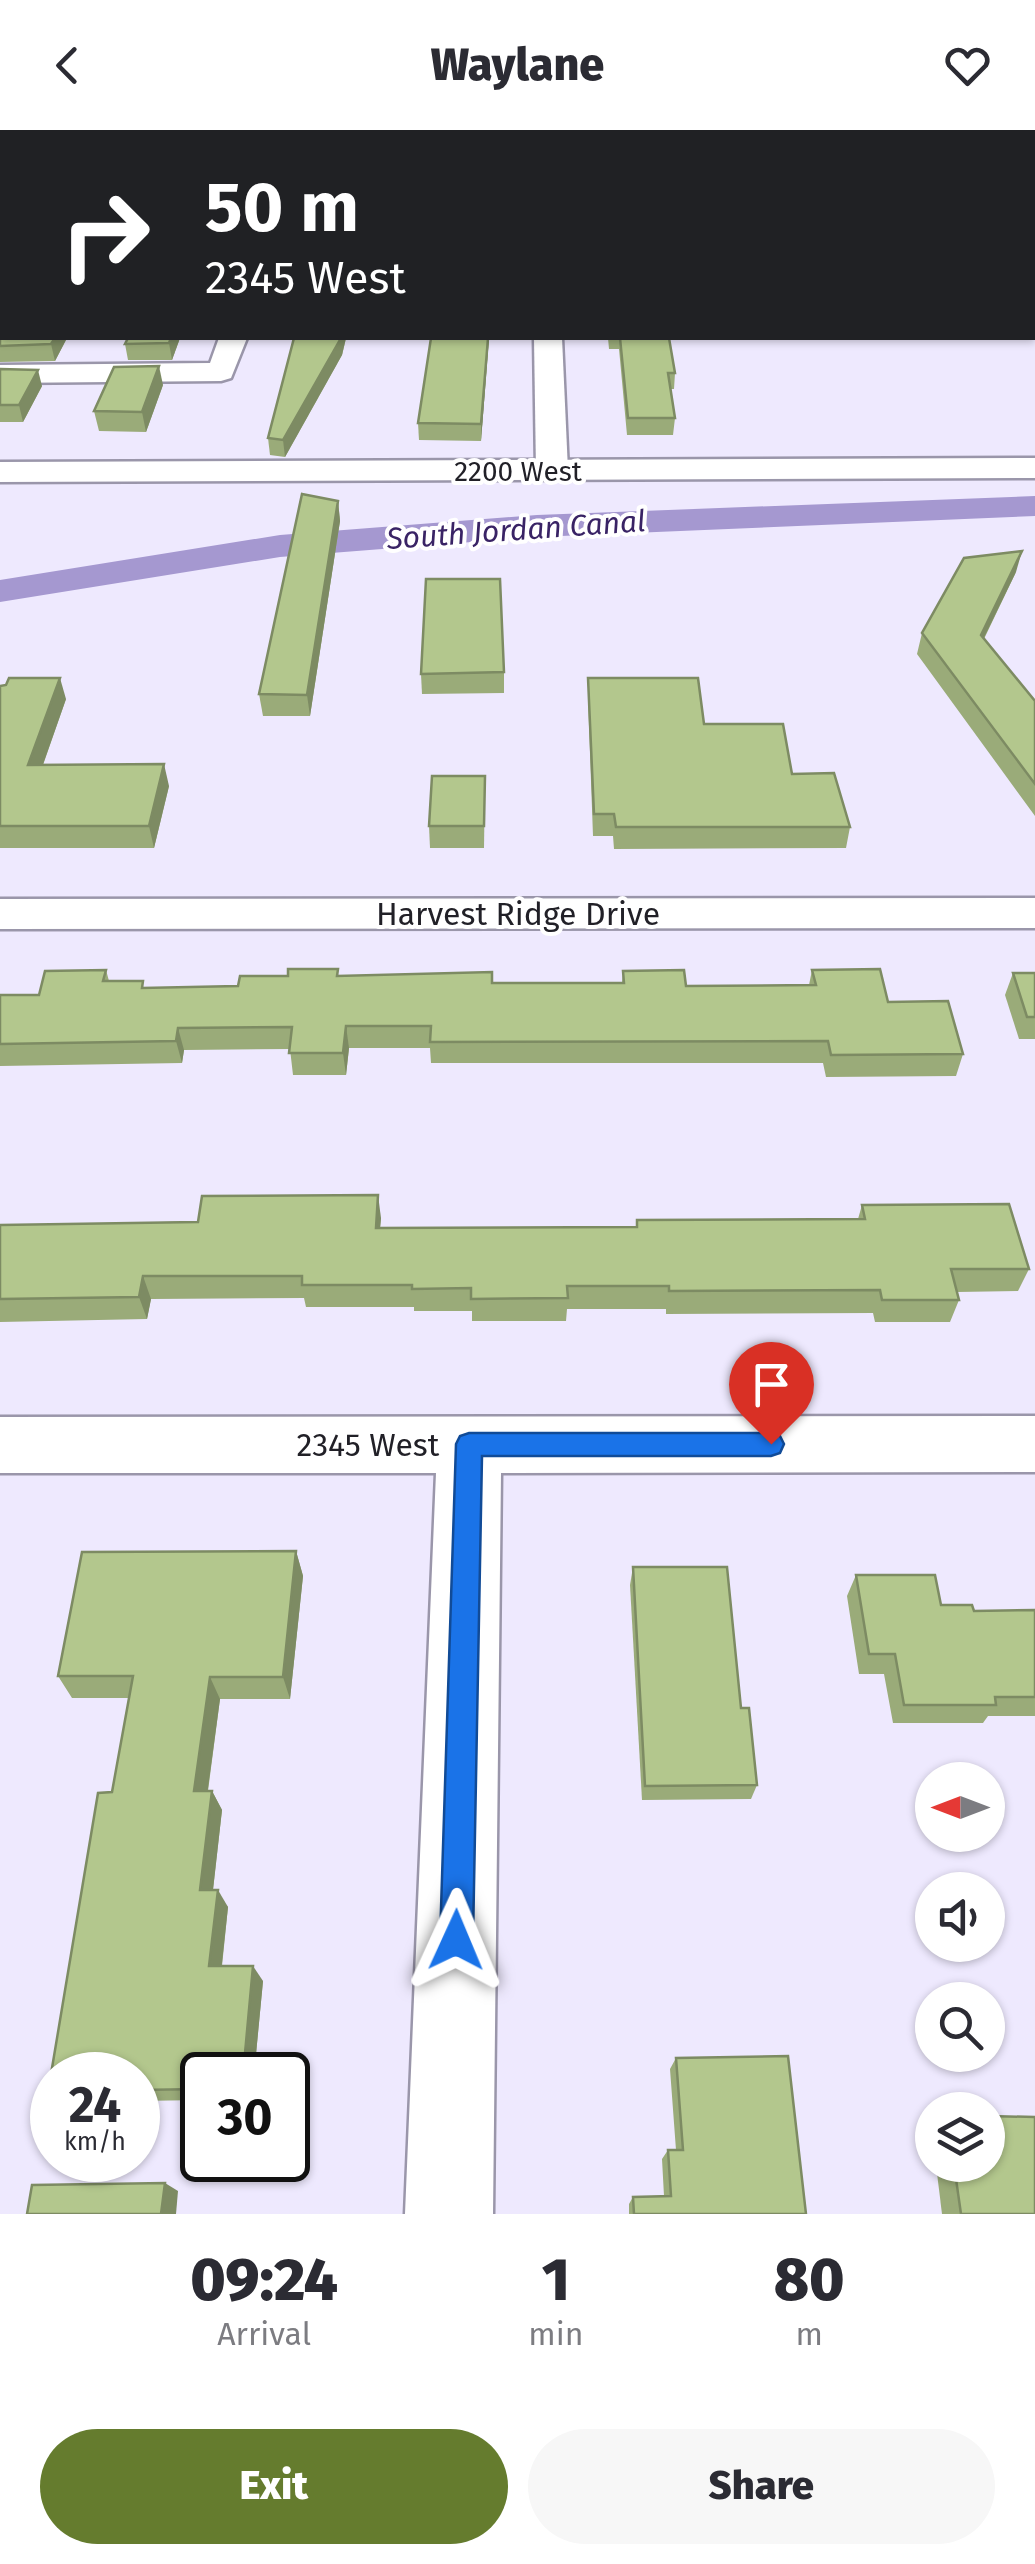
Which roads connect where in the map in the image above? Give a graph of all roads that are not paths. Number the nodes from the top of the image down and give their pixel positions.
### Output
1 (231, 340) edge
2 (548, 340) edge
3 (0, 374) edge
4 (1035, 468) edge
5 (552, 471) junction
6 (0, 472) edge
7 (1035, 913) edge
8 (0, 914) edge
9 (469, 1444) junction
10 (1035, 1444) edge
11 (0, 1445) edge
12 (449, 2214) edge

1 - 3 street
2 - 5 street
4 - 5 street, 2200 West
5 - 6 street, 2200 West
7 - 8 street, Harvest Ridge Drive
9 - 10 street, 2345 West
9 - 11 street, 2345 West
9 - 12 street

